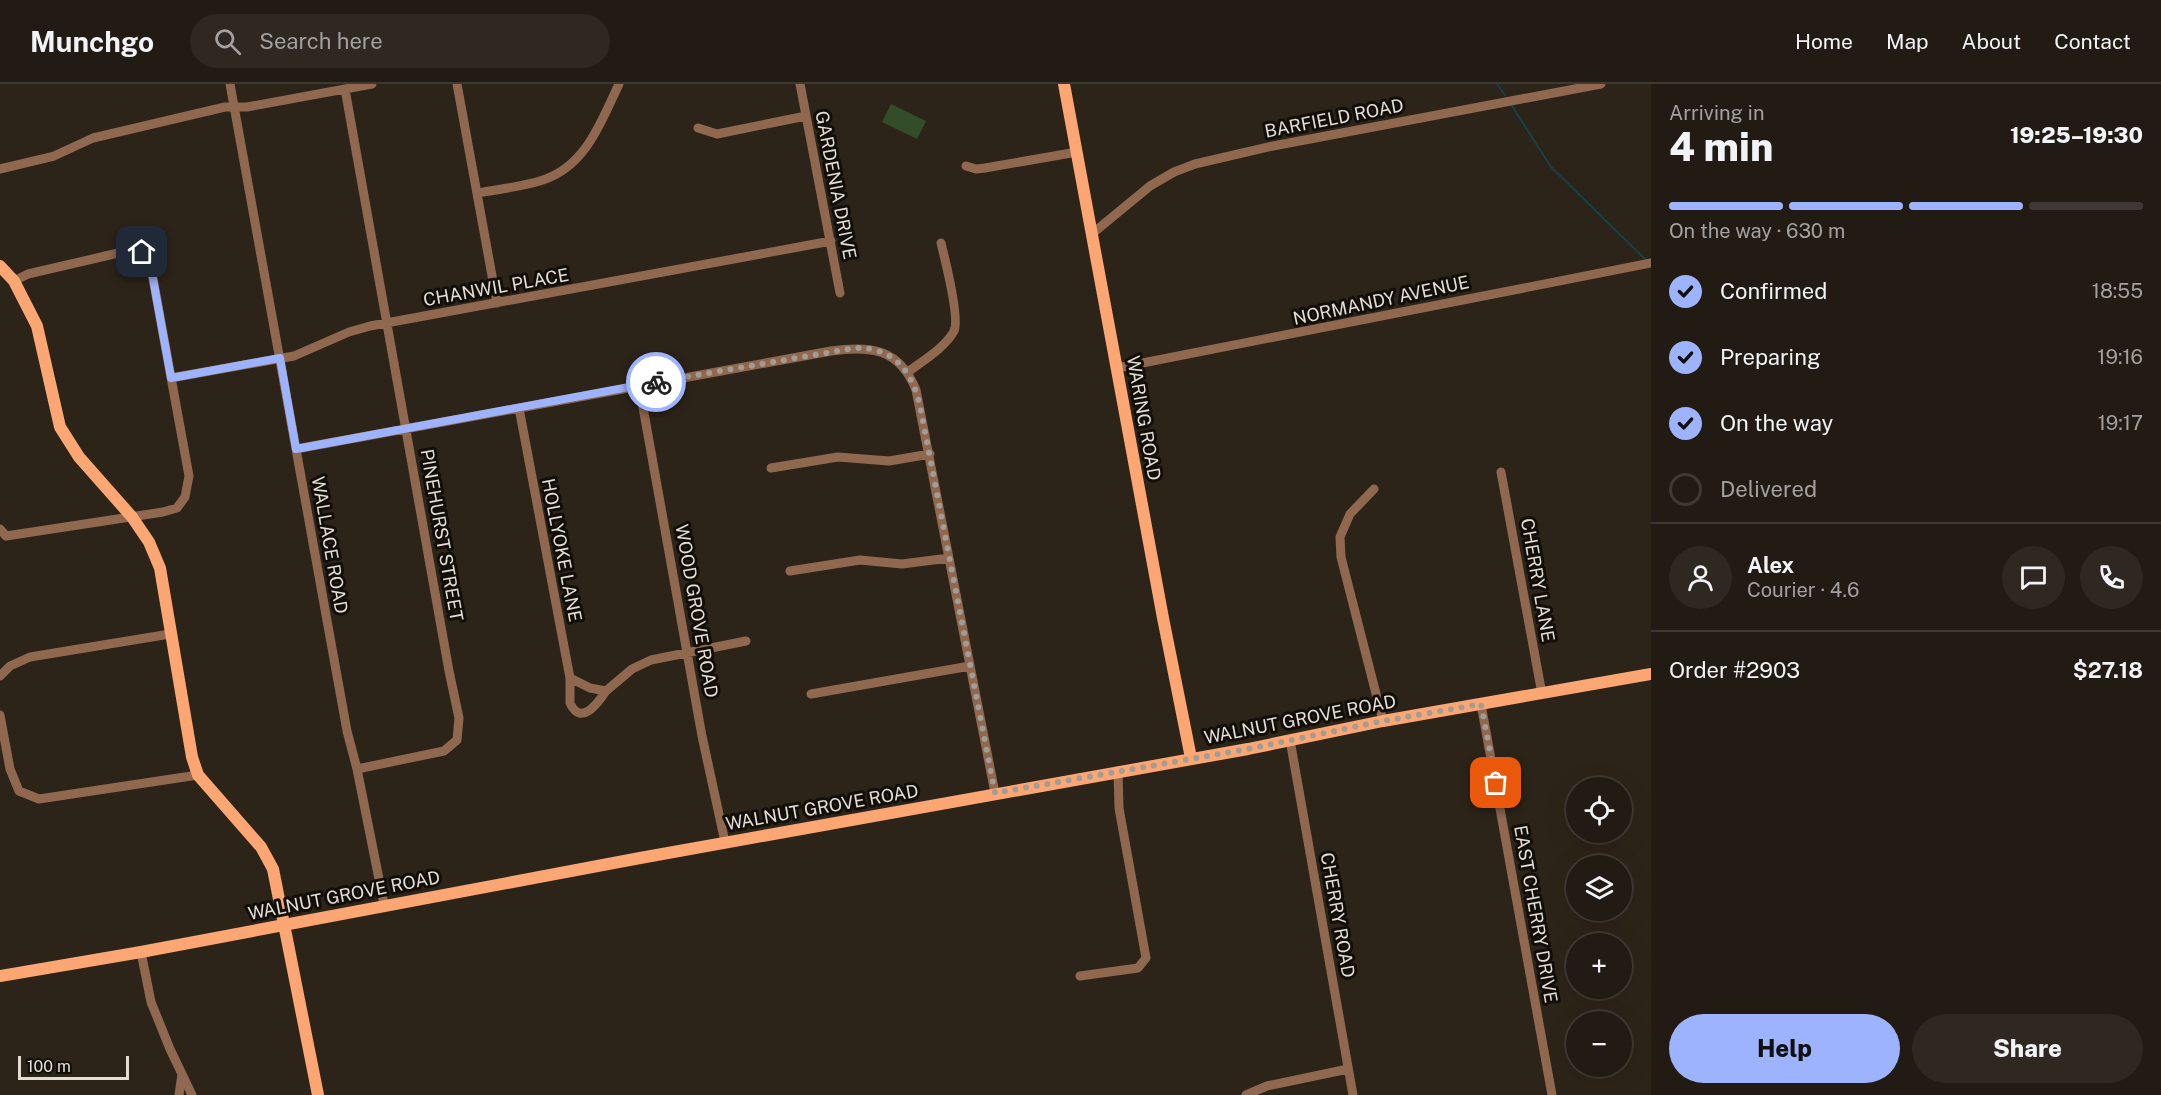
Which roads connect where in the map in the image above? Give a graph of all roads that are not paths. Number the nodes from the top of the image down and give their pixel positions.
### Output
1 (231, 84) edge
2 (372, 84) edge
3 (458, 84) edge
4 (619, 84) edge
5 (800, 84) edge
6 (1064, 84) edge
7 (1601, 84) edge
8 (345, 89) junction
9 (235, 107) junction
10 (806, 116) junction
11 (698, 128) dead end
12 (1077, 152) junction
13 (966, 166) dead end
14 (0, 170) edge
15 (478, 193) junction
16 (1093, 233) junction
17 (831, 241) junction
18 (941, 243) dead end
19 (1651, 263) edge
20 (0, 266) edge
21 (14, 281) junction
22 (840, 293) dead end
23 (497, 303) junction
24 (387, 323) junction
25 (280, 358) junction
26 (1117, 368) junction
27 (908, 372) junction
28 (171, 378) junction
29 (639, 385) junction
30 (519, 408) junction
31 (406, 429) junction
32 (296, 449) junction
33 (930, 454) junction
34 (771, 468) dead end
35 (1501, 472) dead end
36 (1374, 489) dead end
37 (132, 517) junction
38 (0, 529) edge
39 (949, 558) junction
40 (790, 572) dead end
41 (170, 634) junction
42 (746, 641) dead end
43 (687, 652) junction
44 (970, 666) junction
45 (1651, 674) edge
46 (0, 676) edge
47 (570, 678) junction
48 (606, 691) junction
49 (811, 694) dead end
50 (1542, 694) junction
51 (1481, 704) junction
52 (0, 715) edge
53 (1383, 721) junction
54 (1290, 740) junction
55 (1191, 758) junction
56 (357, 769) junction
57 (1118, 771) junction
58 (198, 775) junction
59 (995, 793) junction
60 (725, 843) junction
61 (384, 904) junction
62 (284, 924) junction
63 (141, 952) junction
64 (0, 976) edge
65 (1080, 976) dead end
66 (1348, 1069) junction
67 (182, 1074) junction
68 (179, 1095) edge
69 (192, 1095) edge
70 (318, 1095) edge
71 (1246, 1095) edge
72 (1353, 1095) edge
73 (1552, 1095) edge

1 - 9 street, WALLACE ROAD
2 - 8 street
3 - 15 street
4 - 15 street
5 - 10 street, GARDENIA DRIVE
6 - 12 main road, WARING ROAD
7 - 16 street, BARFIELD ROAD
8 - 9 street
8 - 24 street, PINEHURST STREET
9 - 14 street
9 - 25 street, WALLACE ROAD
10 - 11 street
10 - 17 street, GARDENIA DRIVE
12 - 13 street
12 - 16 main road, WARING ROAD
15 - 23 street
16 - 26 main road, WARING ROAD
17 - 22 street, GARDENIA DRIVE
17 - 23 street, CHANWIL PLACE
18 - 27 street
19 - 26 street, NORMANDY AVENUE
20 - 21 main road
21 - 28 street
21 - 37 main road
23 - 24 street, CHANWIL PLACE
24 - 25 street, CHANWIL PLACE
24 - 31 street, PINEHURST STREET
25 - 28 street, CHANWIL PLACE
25 - 32 street, WALLACE ROAD
26 - 55 main road, WARING ROAD
27 - 29 street
27 - 33 street
28 - 37 street
29 - 30 street
29 - 43 street, WOOD GROVE ROAD
30 - 31 street
30 - 47 street, HOLLYOKE LANE
31 - 32 street
31 - 56 street, PINEHURST STREET
32 - 56 street, WALLACE ROAD
33 - 34 street
33 - 39 street
35 - 50 street, CHERRY LANE
36 - 53 street
37 - 38 street
37 - 41 main road
39 - 40 street
39 - 44 street
41 - 46 street
41 - 58 main road
42 - 43 street
43 - 48 street
43 - 60 street, WOOD GROVE ROAD
44 - 49 street
44 - 59 street
45 - 50 main road, WALNUT GROVE ROAD
47 - 48 street
47 - 48 street, HOLLYOKE LANE
50 - 51 main road, WALNUT GROVE ROAD
51 - 53 main road, WALNUT GROVE ROAD
51 - 73 street, EAST CHERRY DRIVE
52 - 58 street
53 - 54 main road, WALNUT GROVE ROAD
54 - 55 main road, WALNUT GROVE ROAD
54 - 66 street, CHERRY ROAD
55 - 57 main road, WALNUT GROVE ROAD
56 - 61 street, WALLACE ROAD
57 - 59 main road, WALNUT GROVE ROAD
57 - 65 street
58 - 62 main road
59 - 60 main road, WALNUT GROVE ROAD
60 - 61 main road, WALNUT GROVE ROAD
61 - 62 main road, WALNUT GROVE ROAD
62 - 63 main road, WALNUT GROVE ROAD
62 - 70 main road
63 - 64 main road, WALNUT GROVE ROAD
63 - 67 street
66 - 71 street
66 - 72 street, CHERRY ROAD
67 - 68 street
67 - 69 street

